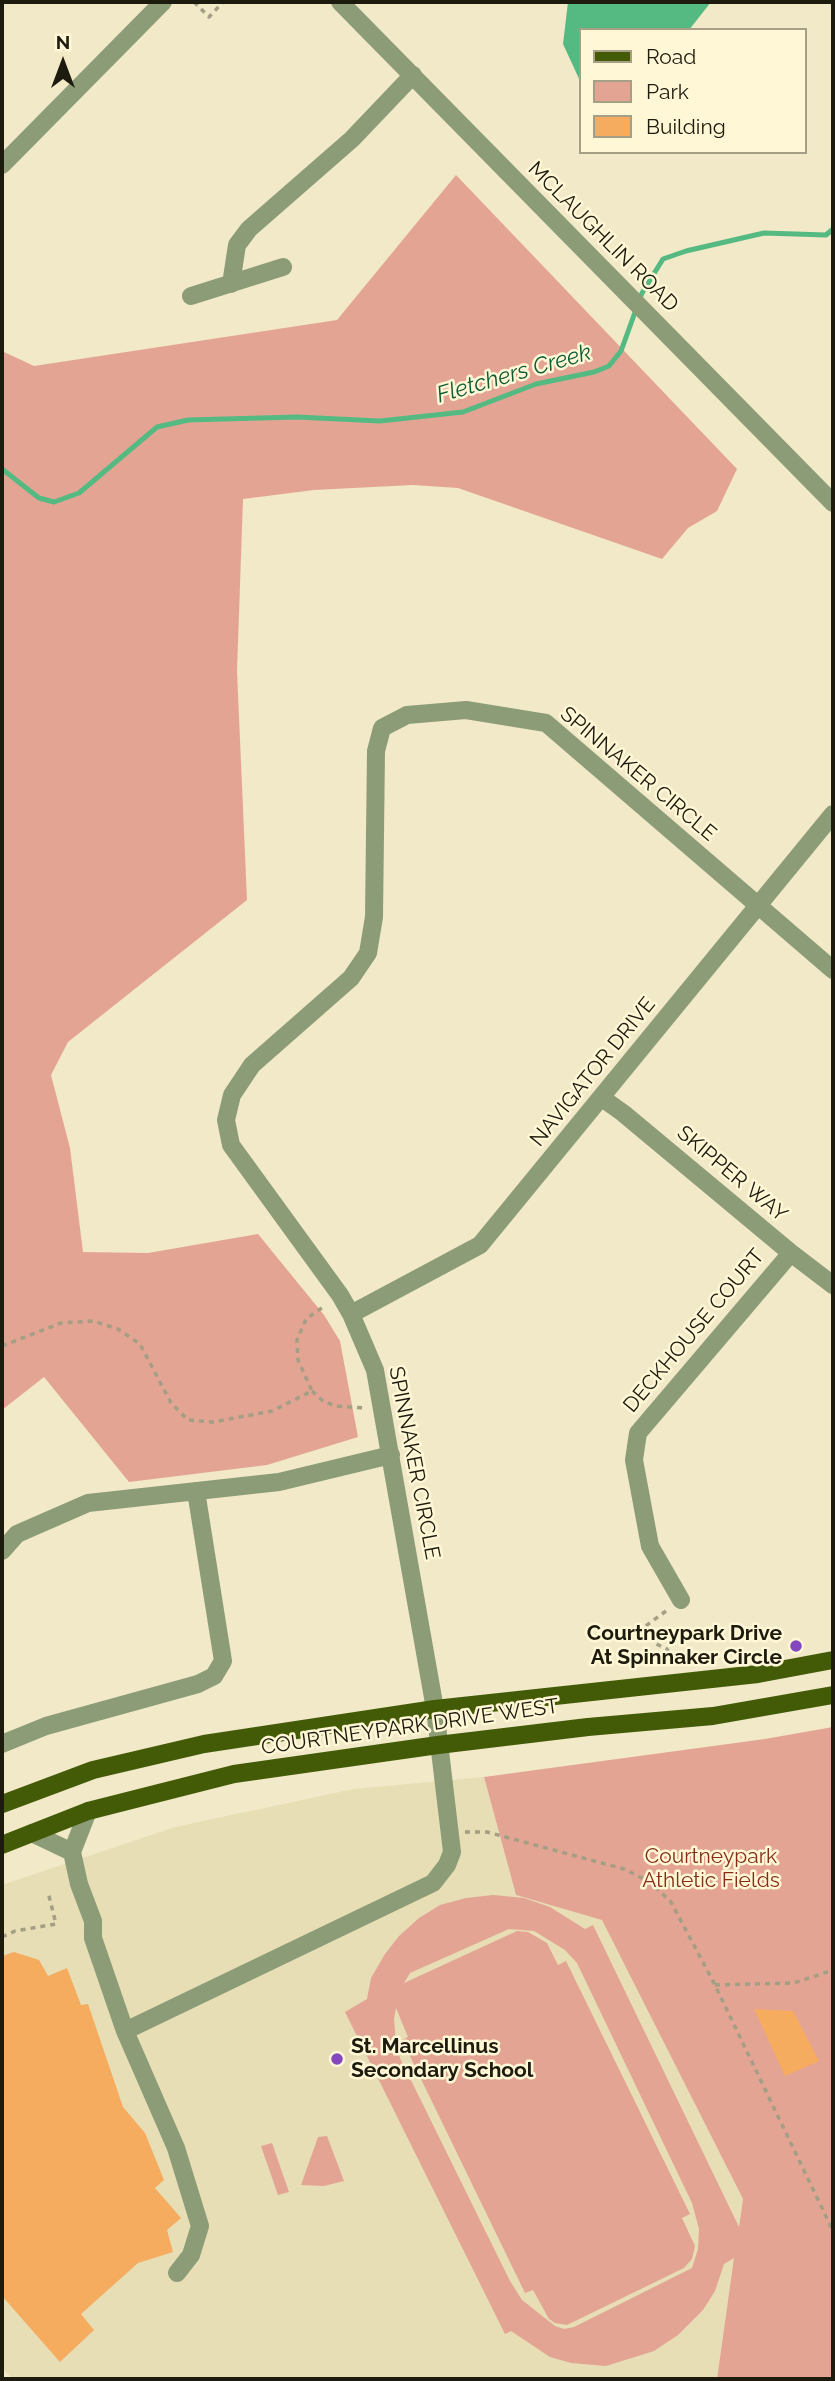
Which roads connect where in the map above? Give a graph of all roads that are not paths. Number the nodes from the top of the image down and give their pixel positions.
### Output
1 (163, 2) edge
2 (340, 2) edge
3 (412, 75) junction
4 (2, 165) edge
5 (283, 267) dead end
6 (231, 284) junction
7 (191, 296) dead end
8 (833, 503) edge
9 (833, 814) edge
10 (757, 906) junction
11 (833, 970) edge
12 (602, 1098) junction
13 (791, 1252) junction
14 (833, 1285) edge
15 (351, 1314) junction
16 (391, 1455) junction
17 (196, 1491) junction
18 (2, 1551) edge
19 (681, 1600) road end
20 (833, 1660) edge
21 (833, 1695) edge
22 (435, 1709) junction
23 (2, 1744) edge
24 (438, 1745) junction
25 (2, 1804) edge
26 (88, 1811) junction
27 (32, 1833) junction
28 (2, 1845) edge
29 (72, 1852) junction
30 (125, 2031) junction
31 (177, 2273) dead end

1 - 4 street
2 - 3 street, MCLAUGHLIN ROAD
3 - 6 street
3 - 8 street, MCLAUGHLIN ROAD
5 - 6 street
6 - 7 street
9 - 10 street, NAVIGATOR DRIVE
10 - 11 street
10 - 12 street, NAVIGATOR DRIVE
10 - 15 street, SPINNAKER CIRCLE
12 - 13 street, SKIPPER WAY
12 - 15 street, NAVIGATOR DRIVE
13 - 14 street, SKIPPER WAY
13 - 19 street, DECKHOUSE COURT
15 - 16 street, SPINNAKER CIRCLE
16 - 17 street
16 - 22 street, SPINNAKER CIRCLE
17 - 18 street
17 - 23 street
20 - 22 main road, COURTNEYPARK DRIVE WEST
21 - 24 main road, COURTNEYPARK DRIVE WEST
22 - 24 street, SPINNAKER CIRCLE
22 - 25 main road, COURTNEYPARK DRIVE WEST
24 - 26 main road, COURTNEYPARK DRIVE WEST
24 - 30 street, SPINNAKER CIRCLE
26 - 27 main road, COURTNEYPARK DRIVE WEST
26 - 29 street
27 - 28 main road, COURTNEYPARK DRIVE WEST
27 - 29 street
29 - 30 street
30 - 31 street

